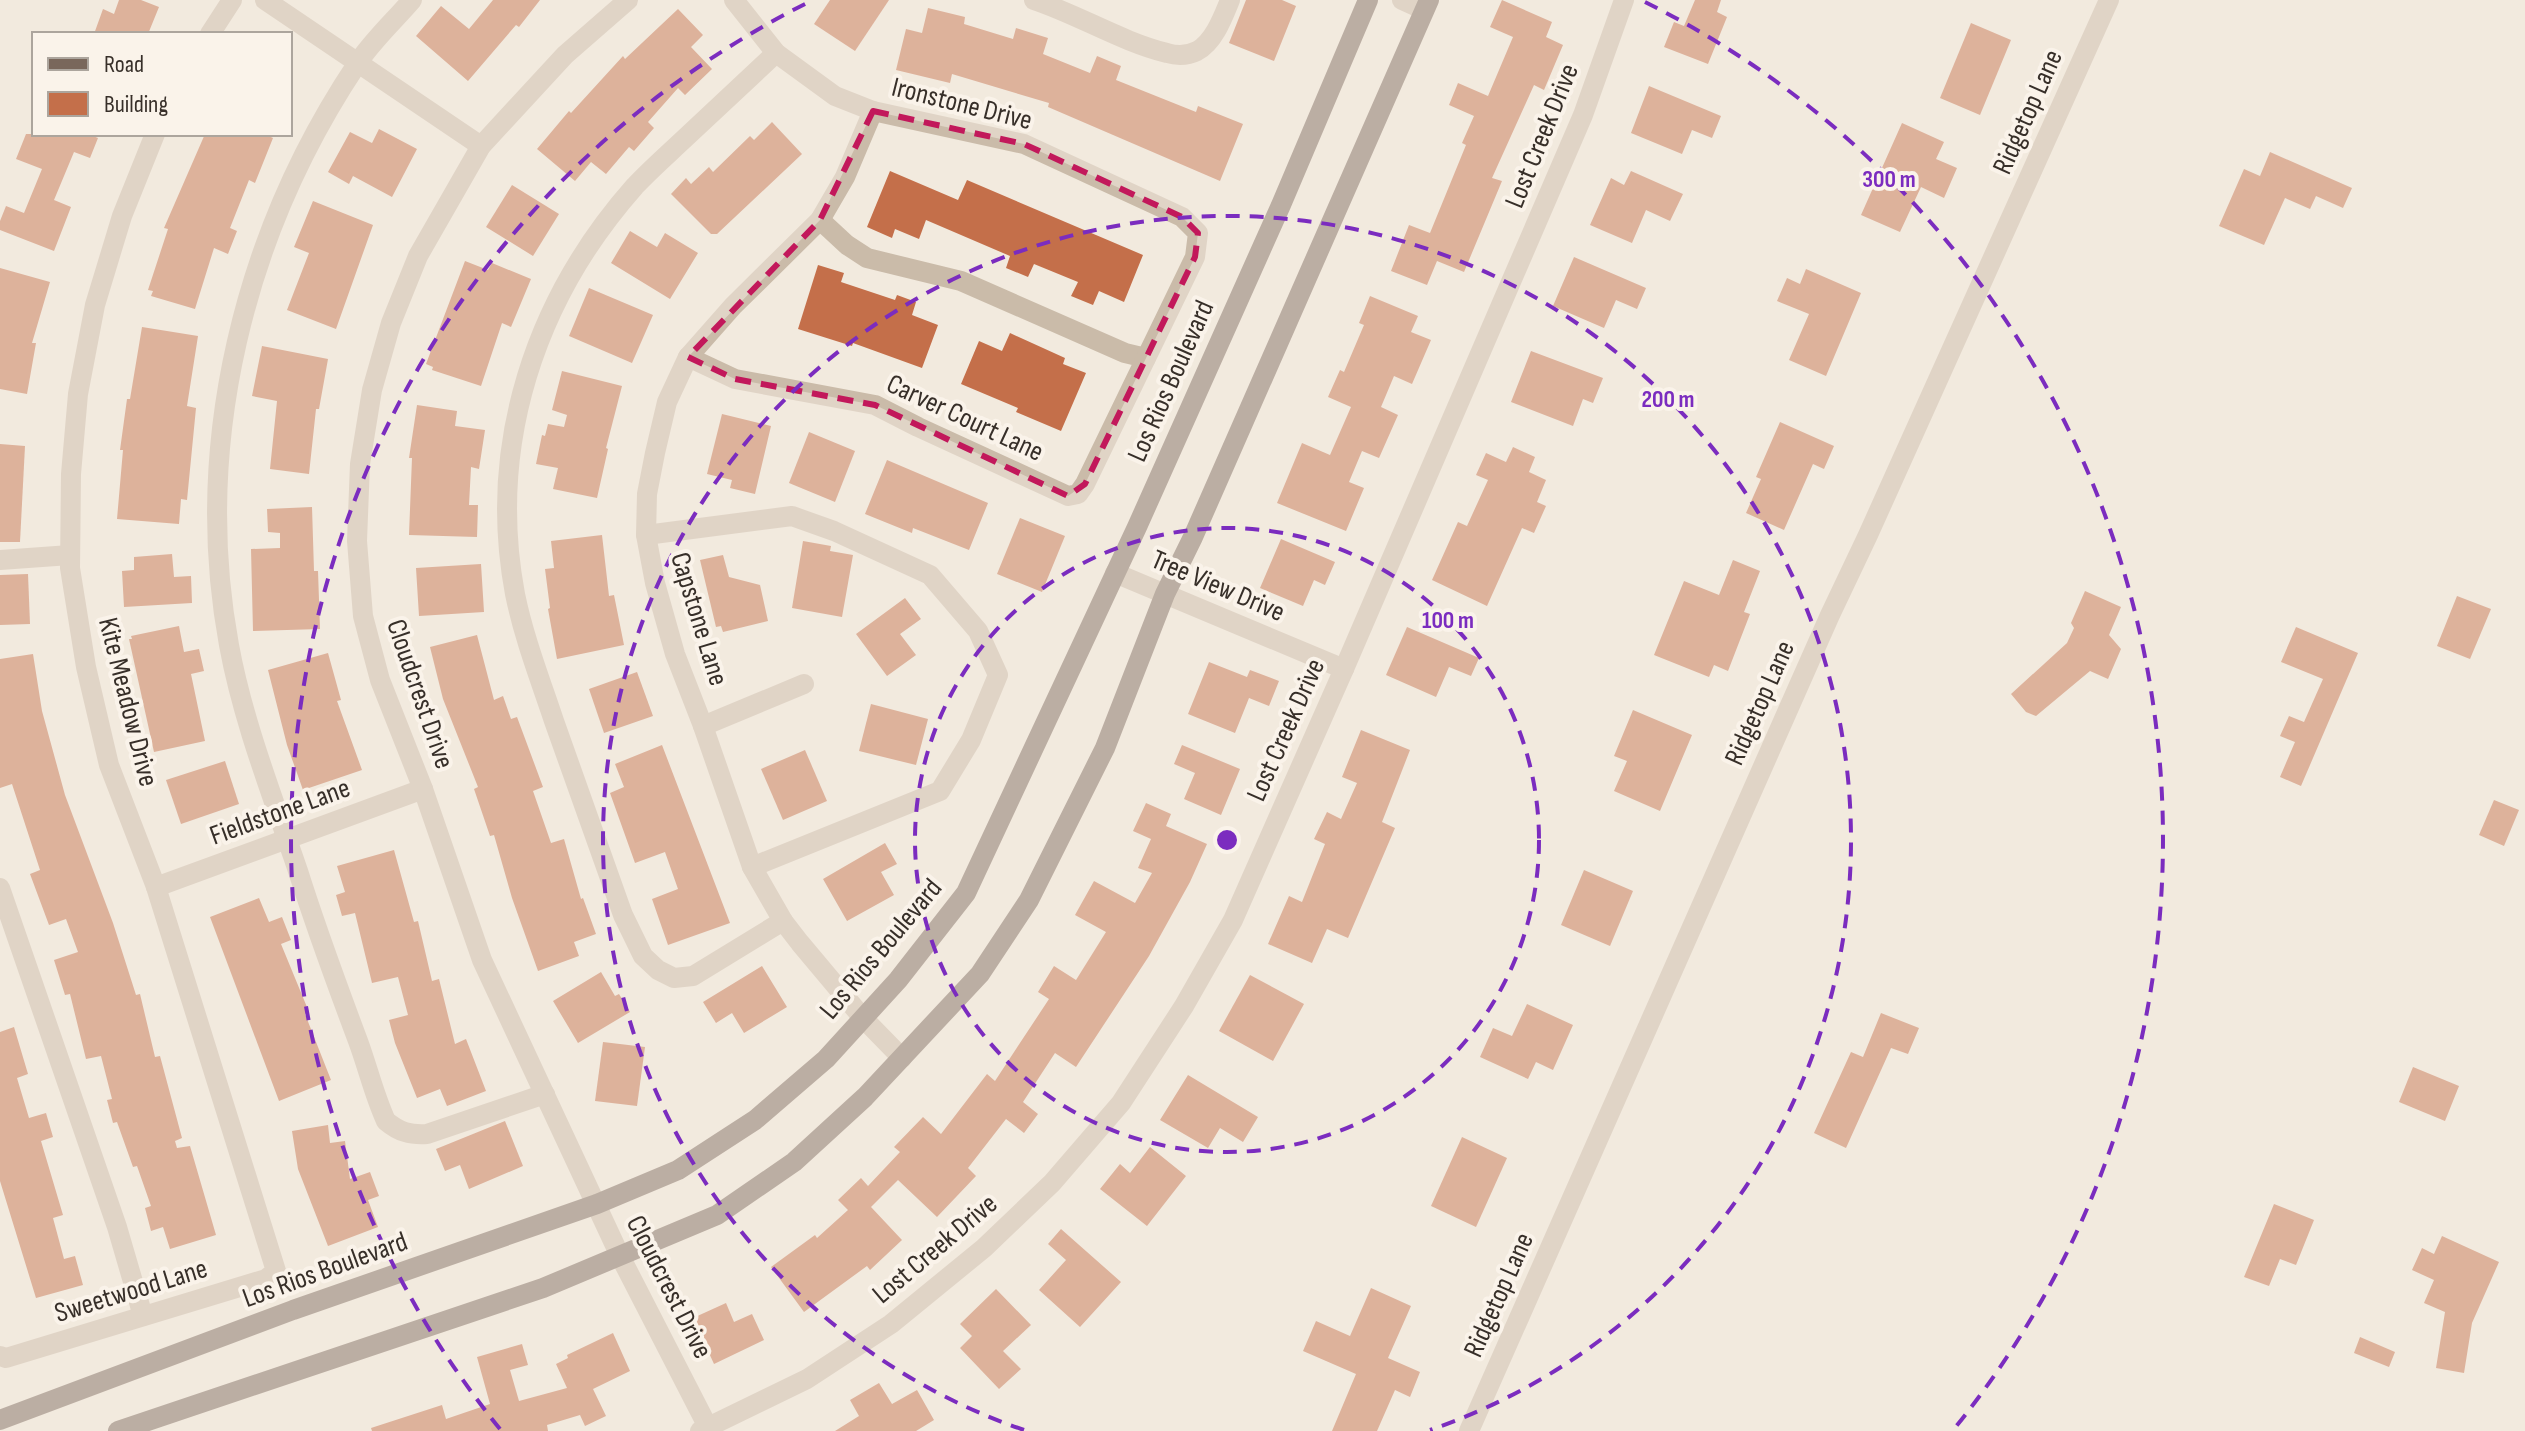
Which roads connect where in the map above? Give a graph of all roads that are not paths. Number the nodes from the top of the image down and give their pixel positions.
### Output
1 (232, 0) edge
2 (265, 0) edge
3 (412, 0) edge
4 (628, 0) edge
5 (734, 0) edge
6 (1034, 0) edge
7 (1230, 0) edge
8 (1368, 0) edge
9 (1402, 0) edge
10 (1624, 0) edge
11 (2105, 1) edge
12 (1426, 5) edge
13 (211, 32) edge
14 (776, 53) junction
15 (358, 62) junction
16 (873, 111) junction
17 (154, 136) edge
18 (481, 146) junction
19 (820, 220) junction
20 (688, 357) junction
21 (1146, 358) junction
22 (646, 535) junction
23 (70, 555) junction
24 (0, 560) edge
25 (1115, 573) junction
26 (1165, 594) junction
27 (1344, 669) junction
28 (804, 684) dead end
29 (703, 726) junction
30 (423, 789) junction
31 (287, 838) junction
32 (752, 867) junction
33 (156, 887) junction
34 (0, 888) edge
35 (783, 921) junction
36 (862, 1017) junction
37 (902, 1058) junction
38 (545, 1094) junction
39 (597, 1204) junction
40 (620, 1256) junction
41 (276, 1271) joint
42 (143, 1316) junction
43 (0, 1356) edge
44 (0, 1420) edge
45 (707, 1430) edge
46 (118, 1431) edge
47 (1469, 1431) edge

1 - 13 street
2 - 15 street
3 - 15 street
4 - 18 street, Cloudcrest Drive
5 - 14 street, Ironstone Drive
6 - 7 street
8 - 25 main road, Los Rios Boulevard
9 - 12 street
10 - 27 street, Lost Creek Drive
11 - 47 street, Ridgetop Lane
12 - 26 main road
14 - 16 street, Ironstone Drive
14 - 35 street
15 - 18 street
15 - 31 street
16 - 19 street, Capstone Lane
16 - 21 street, Ironstone Drive
17 - 23 street, Kite Meadow Drive
18 - 30 street, Cloudcrest Drive
19 - 20 street, Capstone Lane
19 - 21 street
20 - 21 street, Carver Court Lane
20 - 22 street, Capstone Lane
22 - 29 street, Capstone Lane
22 - 32 street
23 - 24 street
23 - 33 street, Kite Meadow Drive
25 - 26 street, Tree View Drive
25 - 36 main road, Los Rios Boulevard
26 - 27 street, Tree View Drive
26 - 37 main road
27 - 45 street, Lost Creek Drive
28 - 29 street
29 - 32 street, Capstone Lane
30 - 31 street, Fieldstone Lane
30 - 38 street, Cloudcrest Drive
31 - 33 street, Fieldstone Lane
31 - 38 street
32 - 35 street, Capstone Lane
33 - 41 street, Kite Meadow Drive
34 - 42 street
35 - 36 street, Capstone Lane
36 - 37 street, Capstone Lane
36 - 39 main road, Los Rios Boulevard
37 - 40 main road
38 - 39 street, Cloudcrest Drive
39 - 40 street, Cloudcrest Drive
39 - 44 main road, Los Rios Boulevard
40 - 45 street, Cloudcrest Drive
40 - 46 main road
41 - 42 street, Sweetwood Lane
42 - 43 street, Sweetwood Lane

